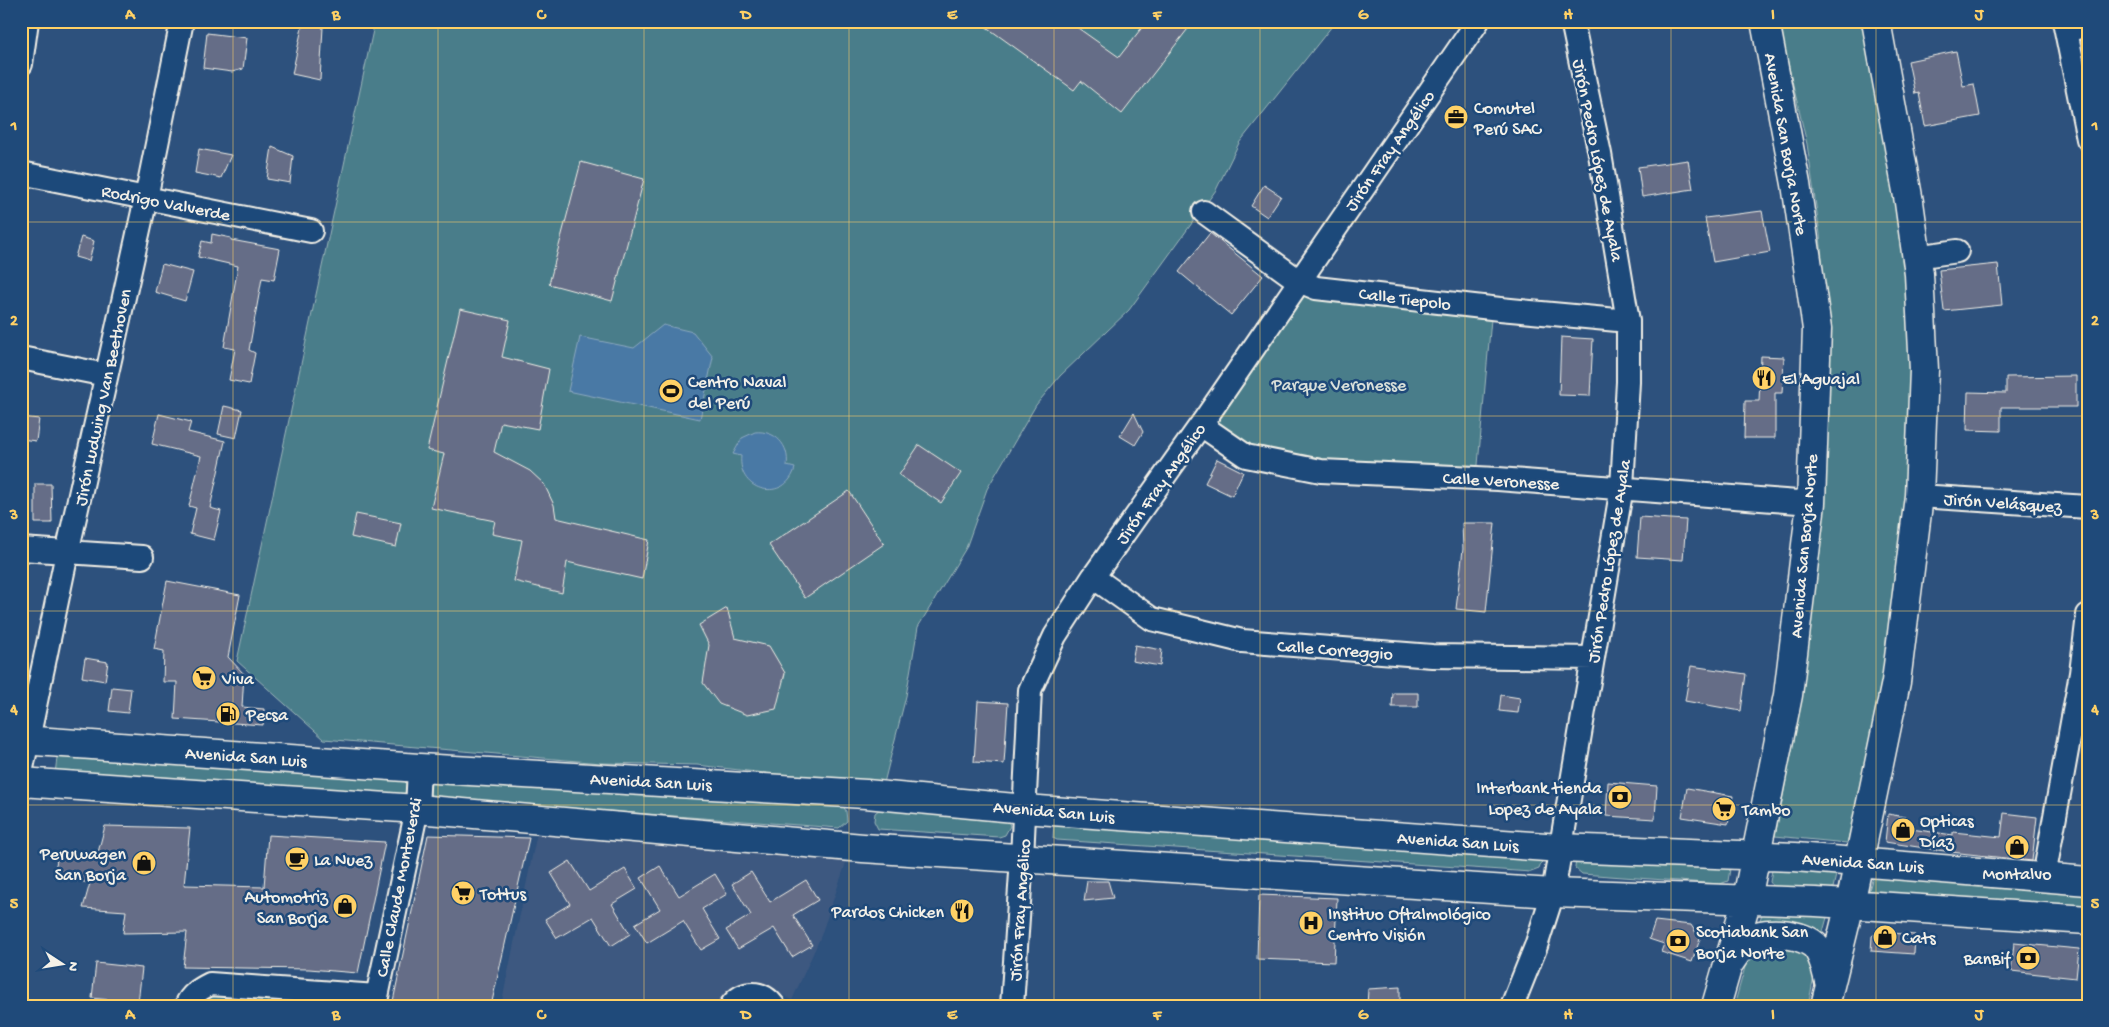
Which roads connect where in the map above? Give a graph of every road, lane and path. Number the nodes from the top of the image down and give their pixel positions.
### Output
1 (27, 21) edge
2 (182, 21) edge
3 (1478, 21) edge
4 (1572, 21) edge
5 (1765, 21) edge
6 (1876, 21) edge
7 (2064, 23) edge
8 (2088, 28) edge
9 (21, 64) edge
10 (2088, 138) edge
11 (21, 173) edge
12 (146, 198) junction
13 (1204, 212) dead end
14 (311, 231) dead end
15 (1957, 251) dead end
16 (1916, 257) junction
17 (1299, 281) junction
18 (1628, 320) junction
19 (21, 358) edge
20 (106, 375) junction
21 (1201, 426) junction
22 (1622, 487) junction
23 (1919, 496) junction
24 (1811, 503) junction
25 (2088, 507) edge
26 (21, 549) edge
27 (67, 553) junction
28 (142, 557) dead end
29 (1093, 578) junction
30 (2088, 615) edge
31 (1594, 658) junction
32 (2084, 673) edge
33 (24, 741) edge
34 (419, 768) junction
35 (21, 773) edge
36 (21, 782) edge
37 (417, 808) junction
38 (1025, 809) junction
39 (1560, 848) junction
40 (1756, 854) junction
41 (1022, 858) junction
42 (1858, 861) junction
43 (2044, 877) junction
44 (2088, 881) edge
45 (1553, 893) junction
46 (1747, 899) junction
47 (1850, 904) junction
48 (2088, 920) edge
49 (1728, 965) junction
50 (1827, 996) edge
51 (192, 998) edge
52 (376, 1001) edge
53 (732, 1006) edge
54 (774, 1006) edge
55 (1012, 1006) edge
56 (1512, 1006) edge
57 (1716, 1006) edge

1 - 9 street
2 - 12 street, Jirón Ludwing Van Beethoven
3 - 17 street, Jirón Fray Angélico
4 - 18 street, Jirón Pedro López de Ayala
5 - 24 main road, Avenida San Borja Norte
6 - 16 main road
7 - 8 street
7 - 10 street
11 - 12 street, Rodrigo Valverde
12 - 14 street, Rodrigo Valverde
12 - 20 street, Jirón Ludwing Van Beethoven
13 - 17 street, Calle Tiepolo
15 - 16 street
16 - 23 main road
17 - 18 street, Calle Tiepolo
17 - 21 street, Jirón Fray Angélico
18 - 22 street, Jirón Pedro López de Ayala
19 - 20 street
20 - 27 street, Jirón Ludwing Van Beethoven
21 - 22 street, Calle Veronesse
21 - 29 street, Jirón Fray Angélico
22 - 24 street, Calle Veronesse
22 - 31 street, Jirón Pedro López de Ayala
23 - 25 street, Jirón Velásquez
23 - 42 main road
24 - 40 main road, Avenida San Borja Norte
26 - 27 street
27 - 28 street
27 - 33 street, Jirón Ludwing Van Beethoven
29 - 31 street, Calle Correggio
29 - 38 street, Jirón Fray Angélico
30 - 32 street
31 - 39 street, Jirón Pedro López de Ayala
32 - 43 street
33 - 34 main road, Avenida San Luis
33 - 35 street, Jirón Ludwing Van Beethoven
34 - 37 street, Calle Claude Monteverdi
34 - 38 main road, Avenida San Luis
36 - 37 main road
37 - 41 main road
37 - 52 street, Calle Claude Monteverdi
38 - 39 main road, Avenida San Luis
38 - 41 street, Jirón Fray Angélico
39 - 40 main road, Avenida San Luis
39 - 45 street, Jirón Pedro López de Ayala
40 - 42 main road, Avenida San Luis
40 - 46 main road, Avenida San Borja Norte
41 - 45 main road
41 - 55 street, Jirón Fray Angélico
42 - 43 main road, Avenida San Luis
42 - 47 main road
43 - 44 main road, Avenida San Luis
45 - 46 main road
45 - 56 street, Jirón Pedro López de Ayala
46 - 47 main road
46 - 49 main road, Avenida San Borja Norte
47 - 48 main road
47 - 50 main road
49 - 50 main road
49 - 57 main road, Avenida San Borja Norte
51 - 52 street
53 - 54 street

